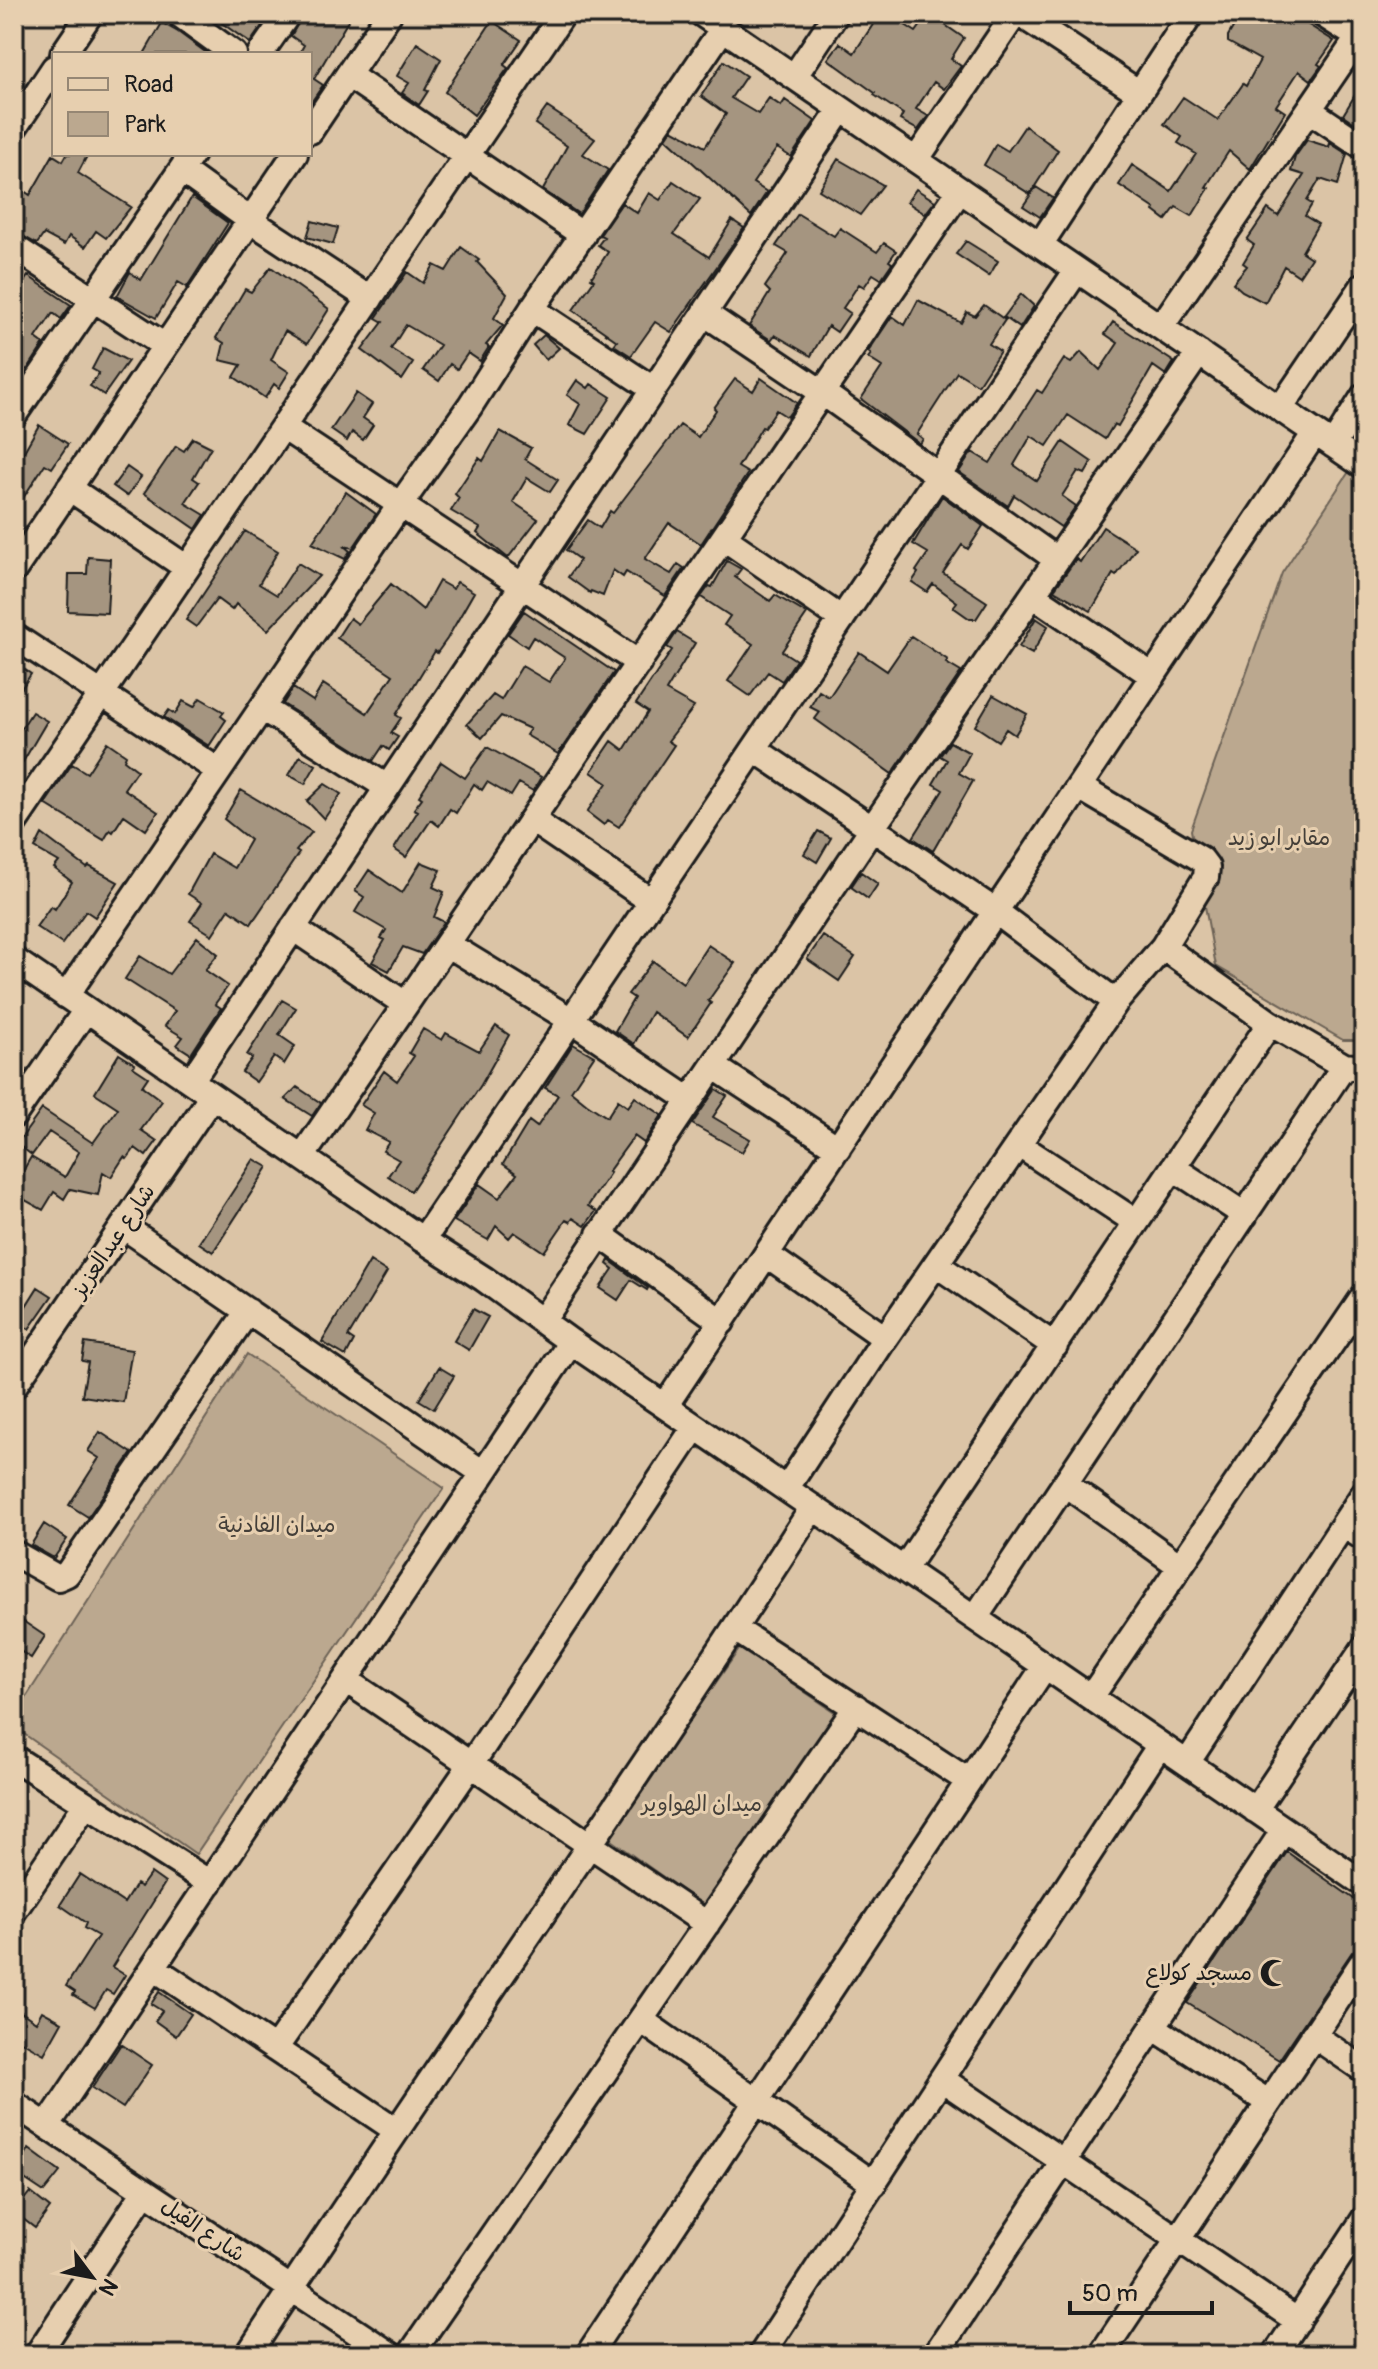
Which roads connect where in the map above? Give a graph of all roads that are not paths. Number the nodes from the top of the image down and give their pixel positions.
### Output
1 (90, 14) edge
2 (179, 14) edge
3 (288, 14) edge
4 (389, 14) edge
5 (563, 14) edge
6 (702, 14) edge
7 (836, 14) edge
8 (1017, 14) edge
9 (1191, 14) edge
10 (1322, 14) edge
11 (723, 28) junction
12 (1361, 33) edge
13 (64, 52) edge
14 (231, 52) edge
15 (261, 52) edge
16 (52, 71) edge
17 (348, 75) junction
18 (794, 77) junction
19 (1138, 92) junction
20 (841, 109) junction
21 (1309, 110) junction
22 (14, 128) edge
23 (312, 128) edge
24 (1364, 147) edge
25 (294, 156) edge
26 (467, 156) junction
27 (916, 160) junction
28 (186, 162) edge
29 (960, 190) junction
30 (250, 220) junction
31 (583, 235) junction
32 (1040, 245) junction
33 (14, 247) edge
34 (1077, 270) junction
35 (1364, 285) edge
36 (92, 299) junction
37 (370, 299) junction
38 (532, 309) junction
39 (704, 313) junction
40 (1161, 327) junction
41 (165, 346) junction
42 (1199, 353) junction
43 (653, 389) junction
44 (823, 393) junction
45 (1364, 396) edge
46 (1280, 409) junction
47 (14, 415) edge
48 (283, 427) junction
49 (1324, 439) junction
50 (1364, 466) edge
51 (939, 478) junction
52 (69, 488) junction
53 (400, 505) junction
54 (724, 538) junction
55 (1056, 559) junction
56 (187, 568) junction
57 (14, 570) edge
58 (522, 585) junction
59 (1033, 595) junction
60 (842, 619) junction
61 (14, 636) edge
62 (639, 663) junction
63 (1153, 676) junction
64 (101, 694) junction
65 (262, 708) junction
66 (754, 749) junction
67 (219, 771) junction
68 (387, 787) junction
69 (1079, 787) junction
70 (532, 820) junction
71 (14, 823) edge
72 (873, 827) junction
73 (651, 901) junction
74 (995, 911) junction
75 (293, 928) junction
76 (447, 944) junction
77 (1163, 947) junction
78 (14, 960) edge
79 (1116, 1002) junction
80 (76, 1003) junction
81 (405, 1004) junction
82 (571, 1020) junction
83 (1270, 1023) junction
84 (713, 1066) junction
85 (1354, 1067) edge
86 (191, 1081) junction
87 (212, 1096) junction
88 (690, 1100) junction
89 (14, 1115) edge
90 (1019, 1145) junction
91 (838, 1148) junction
92 (302, 1157) junction
93 (1175, 1169) junction
94 (1245, 1215) junction
95 (1136, 1222) junction
96 (123, 1226) junction
97 (599, 1234) junction
98 (423, 1240) junction
99 (767, 1255) junction
100 (937, 1265) junction
101 (1364, 1296) edge
102 (248, 1311) junction
103 (543, 1320) junction
104 (722, 1322) junction
105 (885, 1338) junction
106 (571, 1342) junction
107 (1055, 1346) junction
108 (14, 1386) edge
109 (665, 1406) junction
110 (695, 1427) junction
111 (483, 1473) junction
112 (1065, 1484) junction
113 (786, 1489) junction
114 (1364, 1493) edge
115 (813, 1507) junction
116 (1343, 1525) junction
117 (1364, 1538) edge
118 (14, 1553) edge
119 (1180, 1566) junction
120 (904, 1569) junction
121 (975, 1618) junction
122 (735, 1629) junction
123 (1364, 1648) edge
124 (1045, 1666) junction
125 (346, 1680) junction
126 (1091, 1697) junction
127 (856, 1707) junction
128 (1160, 1745) junction
129 (14, 1758) edge
130 (1187, 1763) junction
131 (470, 1766) junction
132 (967, 1780) junction
133 (86, 1804) junction
134 (1255, 1810) junction
135 (1284, 1830) junction
136 (588, 1844) junction
137 (210, 1883) junction
138 (1364, 1884) edge
139 (14, 1911) edge
140 (707, 1924) junction
141 (1364, 1960) edge
142 (154, 1968) junction
143 (641, 2020) junction
144 (1153, 2027) junction
145 (1313, 2035) junction
146 (275, 2049) junction
147 (1364, 2070) edge
148 (943, 2080) junction
149 (755, 2101) junction
150 (1268, 2102) junction
151 (14, 2104) edge
152 (47, 2126) junction
153 (396, 2130) junction
154 (1064, 2161) junction
155 (874, 2184) junction
156 (145, 2191) junction
157 (1364, 2219) edge
158 (1179, 2239) junction
159 (291, 2289) junction
160 (1298, 2321) junction
161 (37, 2355) edge
162 (248, 2355) edge
163 (391, 2355) edge
164 (410, 2355) edge
165 (588, 2355) edge
166 (761, 2355) edge
167 (935, 2355) edge
168 (1101, 2355) edge
169 (1275, 2355) edge

1 - 13 street
2 - 14 street
3 - 15 street
4 - 17 street
5 - 26 street
6 - 11 street
7 - 18 street
8 - 19 street
8 - 27 street
9 - 19 street
10 - 12 street
11 - 18 street
11 - 31 street
12 - 21 street
16 - 22 street
17 - 23 street
17 - 26 street
18 - 20 street
19 - 32 street
20 - 27 street
20 - 39 street
21 - 24 street
21 - 40 street
25 - 30 street
26 - 31 street
26 - 37 street
27 - 29 street
28 - 30 street
28 - 36 street
29 - 32 street
29 - 44 street
30 - 37 street
30 - 41 street
31 - 38 street
32 - 34 street
33 - 36 street
34 - 40 street
34 - 51 street
35 - 46 street
36 - 41 street
36 - 47 street
37 - 48 street
38 - 43 street
38 - 53 street
39 - 43 street
39 - 44 street
40 - 42 street
41 - 52 street
42 - 46 street
42 - 55 street
43 - 58 street
44 - 51 street
44 - 54 street
45 - 49 street
46 - 49 street
48 - 53 street
48 - 56 street
49 - 50 street
49 - 63 street
51 - 55 street
51 - 60 street
52 - 56 street
52 - 57 street
53 - 58 street
53 - 65 street
54 - 60 street
54 - 62 street
55 - 59 street
56 - 64 street
58 - 62 street
58 - 68 street
59 - 63 street
59 - 72 street
60 - 66 street
61 - 64 street
62 - 70 street
63 - 69 street
64 - 67 street
64 - 71 street
65 - 67 street
65 - 68 street
66 - 72 street
66 - 73 street
67 - 80 street
68 - 75 street
69 - 74 street
69 - 77 street
70 - 73 street
70 - 76 street
72 - 74 street
72 - 84 street
73 - 82 street
74 - 79 street
74 - 91 street
75 - 81 street
75 - 86 street
76 - 81 street
76 - 82 street
77 - 79 street
77 - 83 street
78 - 80 street
79 - 90 street
80 - 86 street
80 - 89 street
81 - 92 street
82 - 88 street
82 - 98 street
83 - 85 street
83 - 93 street
84 - 88 street
84 - 91 street
85 - 94 street
86 - 87 street
87 - 92 street
87 - 96 street, شارع عبدالعزيز
88 - 97 street
90 - 95 street
90 - 100 street
91 - 99 street
92 - 98 street
93 - 94 street
93 - 95 street
94 - 112 street
95 - 107 street
96 - 102 street
96 - 108 street, شارع عبدالعزيز
97 - 103 street
97 - 104 street
98 - 103 street
99 - 104 street
99 - 105 street
100 - 105 street
100 - 107 street
101 - 119 street
102 - 111 street
102 - 118 street
103 - 106 street
104 - 109 street
105 - 113 street
106 - 109 street
106 - 111 street
107 - 120 street
109 - 110 street
110 - 113 street
110 - 131 street
111 - 125 street
112 - 119 street
112 - 121 street
113 - 115 street
114 - 116 street
115 - 120 street
115 - 122 street
116 - 117 street
116 - 130 street
119 - 126 street
120 - 121 street
121 - 124 street
122 - 127 street
122 - 136 street
123 - 134 street
124 - 126 street
124 - 132 street
125 - 131 street
125 - 137 street
126 - 128 street
127 - 132 street
127 - 140 street
128 - 130 street
128 - 148 street
129 - 133 street
130 - 134 street
131 - 136 street
131 - 146 street
132 - 149 street
133 - 137 street
133 - 139 street
134 - 135 street
135 - 138 street
135 - 144 street
136 - 140 street
136 - 153 street
137 - 142 street
140 - 143 street
141 - 145 street
142 - 146 street
142 - 152 street
143 - 149 street
143 - 164 street
144 - 150 street
144 - 154 street
145 - 147 street
145 - 150 street
146 - 153 street
148 - 154 street
148 - 155 street
149 - 155 street
149 - 165 street
150 - 158 street
151 - 152 street, شارع الفيل
152 - 156 street, شارع الفيل
153 - 159 street
154 - 158 street
154 - 167 street
155 - 166 street
156 - 159 street, شارع الفيل
156 - 161 street
157 - 160 street
158 - 160 street
158 - 168 street
159 - 162 street
159 - 163 street, شارع الفيل
160 - 169 street

